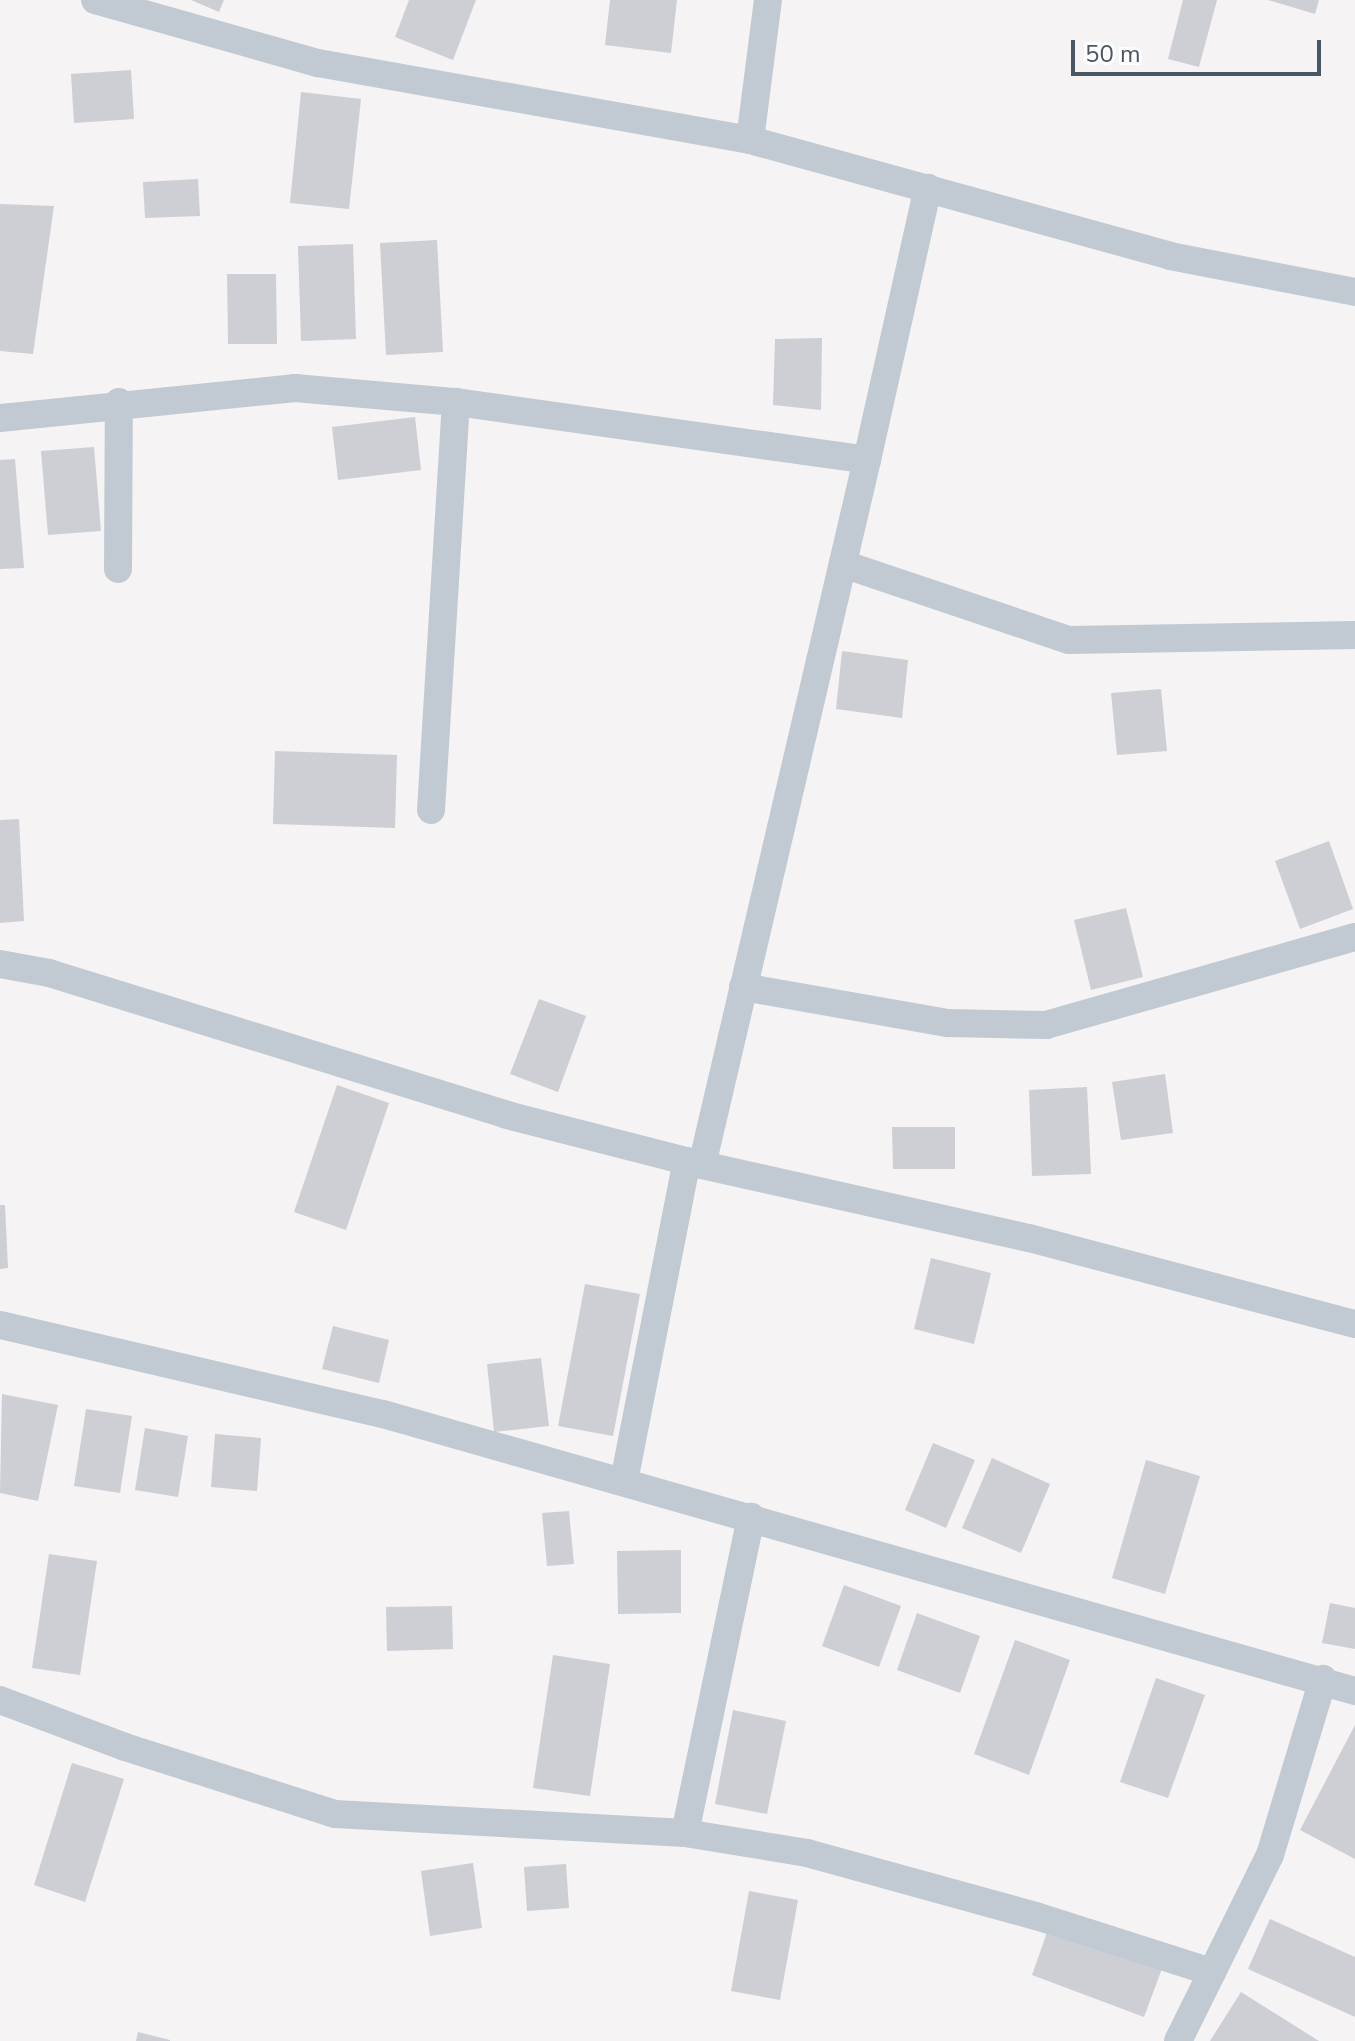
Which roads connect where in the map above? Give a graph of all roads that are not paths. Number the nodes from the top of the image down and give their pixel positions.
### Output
1 (95, 0) edge
2 (768, 0) edge
3 (750, 140) junction
4 (928, 188) junction
5 (1355, 292) edge
6 (119, 402) junction
7 (456, 402) junction
8 (0, 418) edge
9 (867, 460) junction
10 (843, 564) junction
11 (118, 569) dead end
12 (1355, 635) edge
13 (431, 810) dead end
14 (1355, 937) edge
15 (0, 964) edge
16 (743, 987) junction
17 (694, 1163) junction
18 (1355, 1324) edge
19 (0, 1325) edge
20 (624, 1481) junction
21 (751, 1517) junction
22 (1323, 1679) junction
23 (1355, 1691) edge
24 (0, 1700) edge
25 (685, 1833) junction
26 (1212, 1972) junction
27 (1178, 2041) edge

1 - 3 street
2 - 3 street
3 - 4 street
4 - 5 street
4 - 9 street
6 - 7 street
6 - 8 street
6 - 11 street
7 - 9 street
7 - 13 street
9 - 10 street
10 - 12 street
10 - 16 street
14 - 16 street
15 - 17 street
16 - 17 street
17 - 18 street
17 - 20 street
19 - 20 street
20 - 21 street
21 - 22 street
21 - 25 street
22 - 23 street
22 - 26 street
24 - 25 street
25 - 26 street
26 - 27 street

